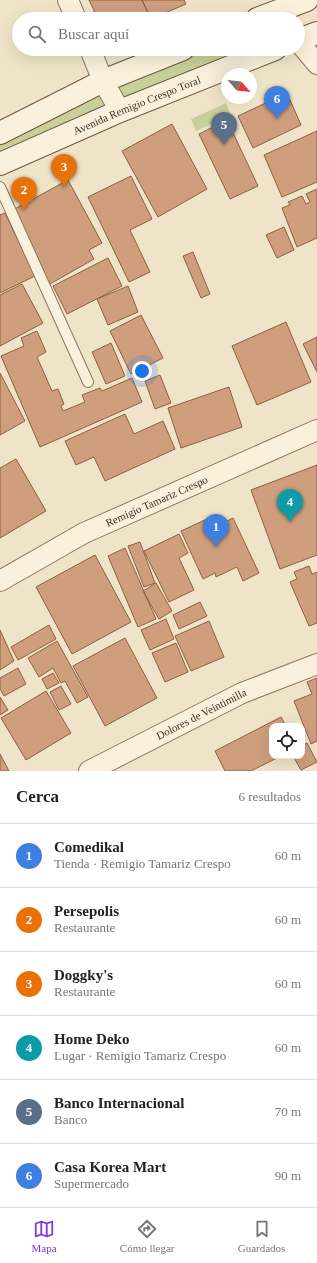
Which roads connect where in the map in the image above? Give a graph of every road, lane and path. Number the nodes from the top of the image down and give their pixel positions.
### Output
1 (68, 0) edge
2 (307, 0) edge
3 (73, 12) edge
4 (271, 12) edge
5 (317, 33) edge
6 (305, 38) edge
7 (305, 49) edge
8 (93, 56) edge
9 (165, 56) edge
10 (258, 56) edge
11 (317, 64) edge
12 (103, 81) junction
13 (120, 111) junction
14 (0, 133) edge
15 (0, 164) edge
16 (0, 187) edge
17 (88, 382) dead end
18 (317, 430) edge
19 (0, 581) edge
20 (317, 664) edge
21 (89, 771) edge

1 - 3 street
2 - 4 main road
5 - 6 main road
7 - 11 street
8 - 12 street
9 - 12 main road
10 - 13 main road, Avenida Remigio Crespo Toral
12 - 13 street
12 - 14 main road
13 - 15 main road, Avenida Remigio Crespo Toral
16 - 17 lane
18 - 19 street, Remigio Tamariz Crespo
20 - 21 street, Dolores de Veintimilla

